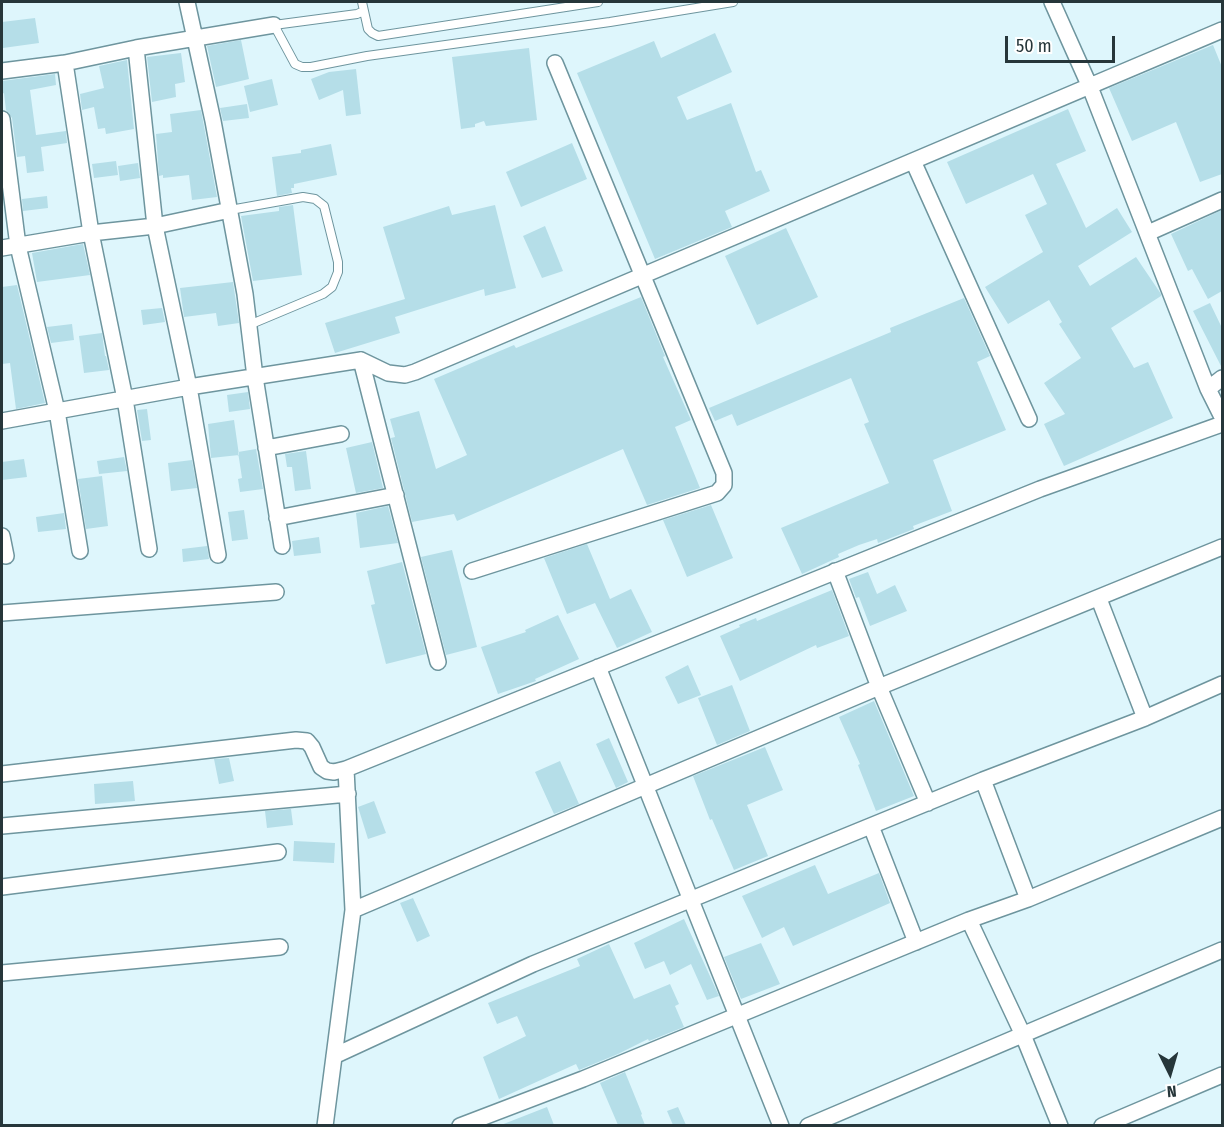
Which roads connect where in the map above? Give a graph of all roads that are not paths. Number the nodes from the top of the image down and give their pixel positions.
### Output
1 (187, 2) edge
2 (362, 2) edge
3 (598, 2) edge
4 (733, 2) edge
5 (1052, 2) edge
6 (364, 11) junction
7 (274, 25) junction
8 (1222, 30) edge
9 (194, 38) junction
10 (136, 48) junction
11 (65, 63) junction
12 (555, 63) dead end
13 (2, 70) edge
14 (1090, 87) junction
15 (2, 119) edge
16 (913, 161) junction
17 (1222, 200) edge
18 (230, 210) junction
19 (155, 226) junction
20 (92, 233) junction
21 (1148, 233) junction
22 (18, 246) junction
23 (2, 248) edge
24 (642, 276) junction
25 (249, 325) junction
26 (361, 360) junction
27 (255, 377) junction
28 (1222, 378) edge
29 (189, 387) junction
30 (1208, 389) junction
31 (125, 399) junction
32 (57, 411) junction
33 (1222, 417) edge
34 (1029, 419) dead end
35 (2, 421) edge
36 (1222, 424) edge
37 (341, 434) dead end
38 (266, 448) junction
39 (396, 495) junction
40 (277, 518) junction
41 (2, 536) edge
42 (282, 546) dead end
43 (1222, 547) edge
44 (149, 549) dead end
45 (80, 550) dead end
46 (218, 555) dead end
47 (6, 556) dead end
48 (472, 570) dead end
49 (835, 571) junction
50 (276, 592) dead end
51 (1099, 599) junction
52 (2, 613) edge
53 (438, 662) dead end
54 (598, 667) junction
55 (1222, 684) edge
56 (879, 687) junction
57 (1145, 718) junction
58 (346, 769) junction
59 (2, 774) edge
60 (983, 780) junction
61 (646, 785) junction
62 (348, 794) junction
63 (928, 803) junction
64 (1222, 818) edge
65 (2, 826) edge
66 (871, 826) junction
67 (278, 852) dead end
68 (2, 887) edge
69 (1028, 899) junction
70 (690, 901) junction
71 (353, 910) junction
72 (969, 920) junction
73 (916, 942) junction
74 (280, 948) dead end
75 (1222, 950) edge
76 (2, 973) edge
77 (736, 1016) junction
78 (1023, 1035) junction
79 (334, 1056) junction
80 (1222, 1075) edge
81 (325, 1125) edge
82 (460, 1125) edge
83 (781, 1125) edge
84 (808, 1125) edge
85 (1060, 1125) edge
86 (1102, 1125) edge

1 - 9 street
2 - 6 lane
3 - 6 lane
4 - 7 lane
5 - 14 street
6 - 7 lane
7 - 9 street
8 - 14 street
9 - 10 street
9 - 18 street
10 - 11 street
10 - 19 street
11 - 13 street
11 - 20 street
12 - 24 street
14 - 16 street
14 - 21 street
15 - 22 street
16 - 24 street
16 - 34 street
17 - 21 street
18 - 19 street
18 - 25 street
18 - 25 lane
19 - 20 street
19 - 29 street
20 - 22 street
20 - 31 street
21 - 30 street
22 - 23 street
22 - 32 street
24 - 26 street
24 - 48 street
25 - 27 street
26 - 27 street
26 - 39 street
27 - 29 street
27 - 38 street
28 - 30 street
29 - 31 street
29 - 46 street
30 - 33 street
31 - 32 street
31 - 44 street
32 - 35 street
32 - 45 street
36 - 49 street
37 - 38 street
38 - 40 street
39 - 40 street
39 - 53 street
40 - 42 street
41 - 47 street
43 - 51 street
49 - 54 street
49 - 56 street
50 - 52 street
51 - 56 street
51 - 57 street
54 - 58 street
54 - 61 street
55 - 57 street
56 - 61 street
56 - 63 street
57 - 60 street
58 - 59 street
58 - 62 street
60 - 63 street
60 - 69 street
61 - 70 street
61 - 71 street
62 - 65 street
62 - 71 street
63 - 66 street
64 - 69 street
66 - 70 street
66 - 73 street
67 - 68 street
69 - 72 street
70 - 77 street
70 - 79 street
71 - 79 street
72 - 73 street
72 - 78 street
73 - 77 street
74 - 76 street
75 - 78 street
77 - 82 street
77 - 83 street
78 - 84 street
78 - 85 street
79 - 81 street
80 - 86 street

